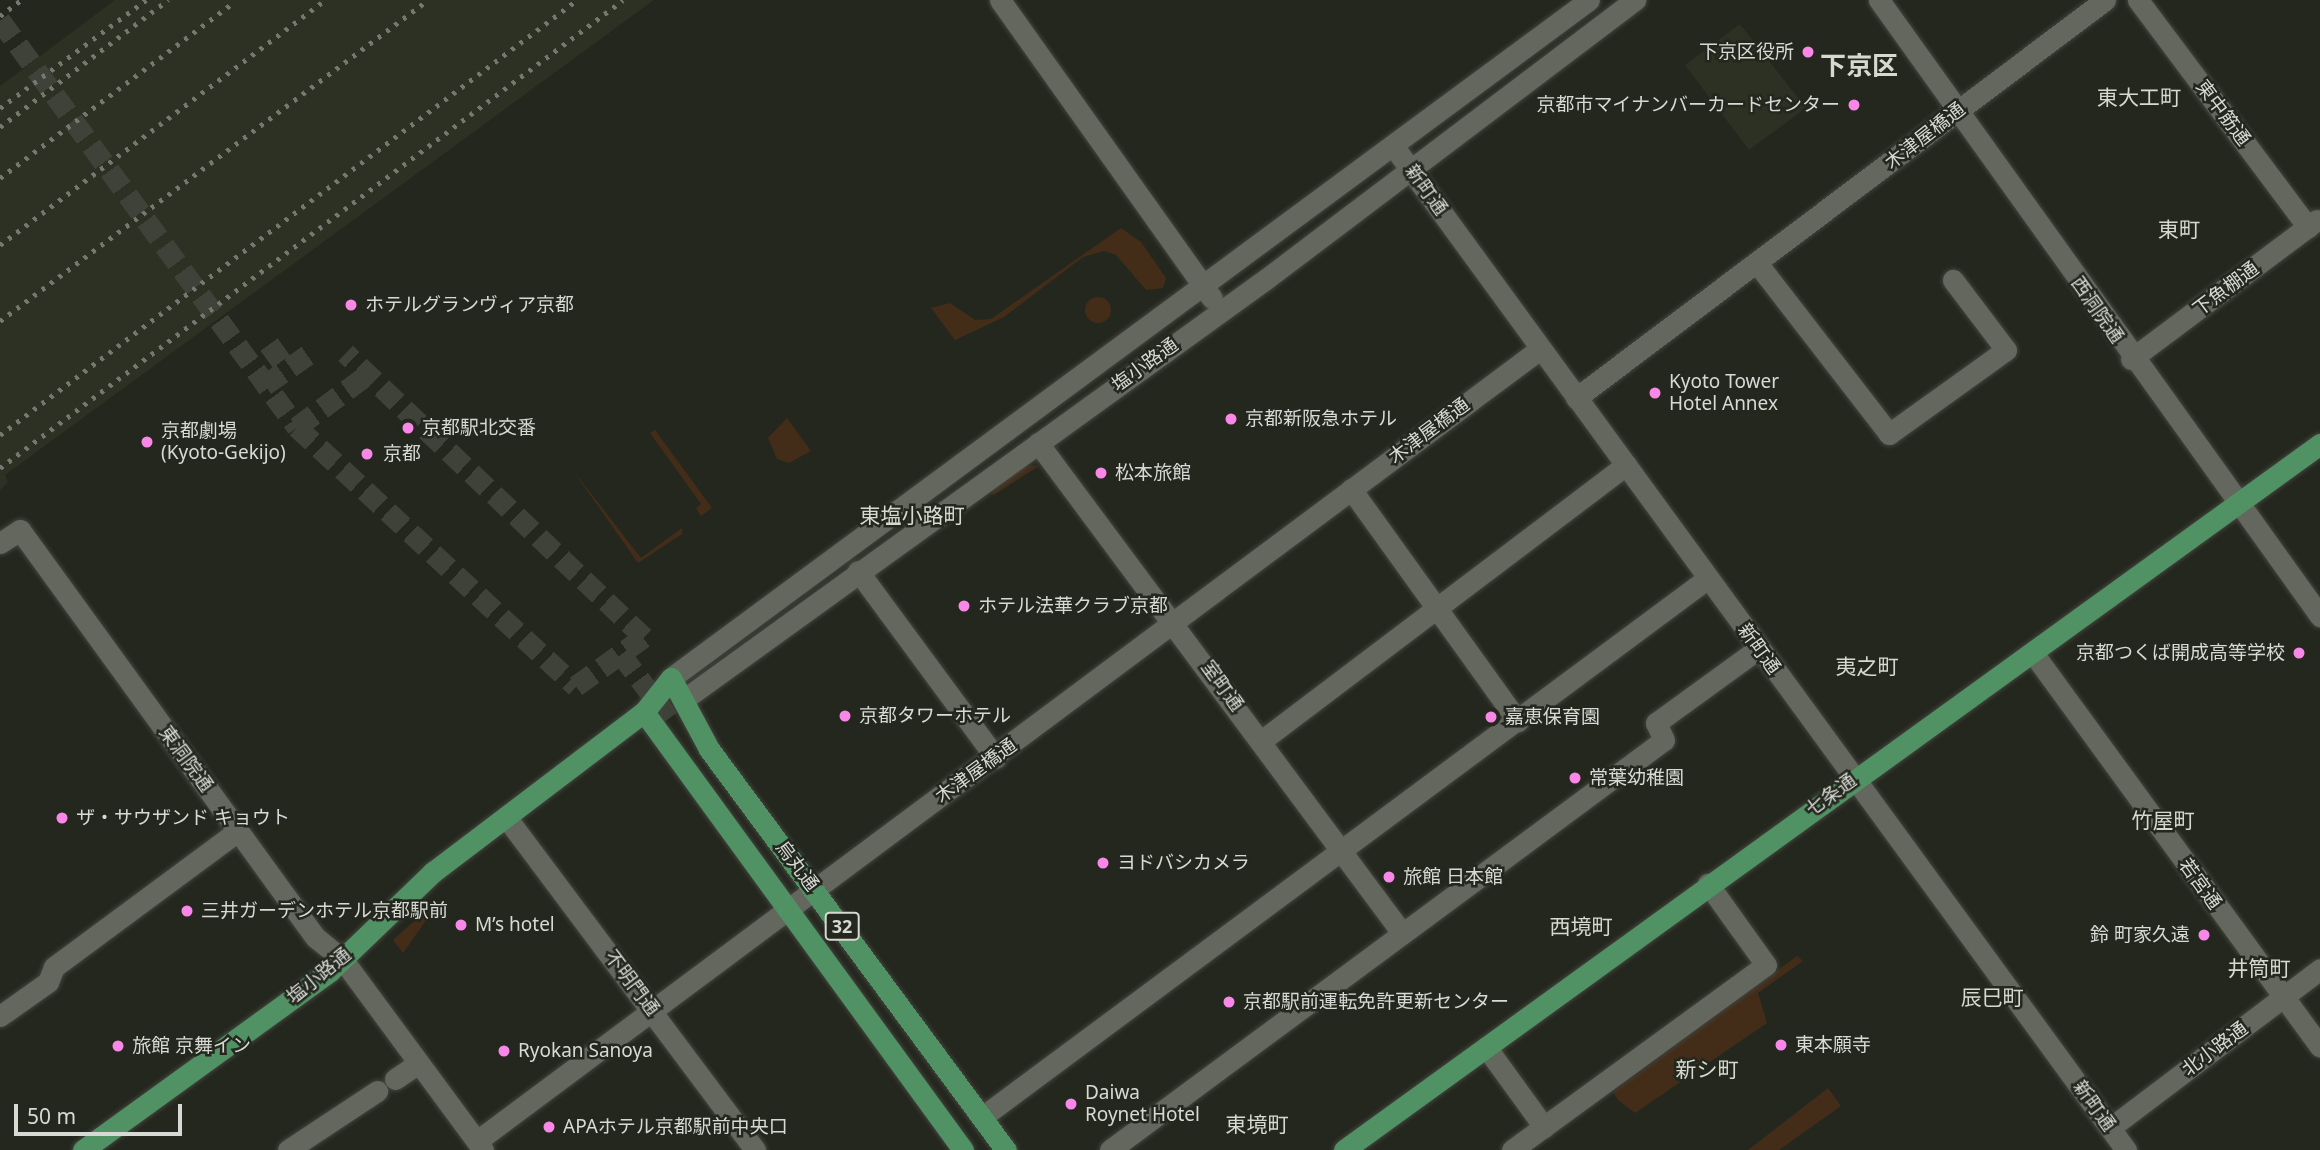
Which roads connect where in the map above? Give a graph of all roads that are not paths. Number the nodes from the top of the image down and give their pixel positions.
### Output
1 (1000, 0) edge
2 (1589, 0) edge
3 (1635, 0) edge
4 (1879, 0) edge
5 (2105, 0) edge
6 (2138, 0) edge
7 (1956, 112) junction
8 (1394, 147) junction
9 (1411, 170) junction
10 (2314, 222) edge
11 (1757, 263) junction
12 (1953, 280) dead end
13 (1205, 288) junction
14 (1222, 310) junction
15 (1540, 349) junction
16 (2131, 359) junction
17 (1576, 398) junction
18 (1038, 443) junction
19 (2320, 444) edge
20 (1626, 466) junction
21 (1351, 489) junction
22 (2236, 504) junction
23 (0, 543) edge
24 (859, 571) junction
25 (1708, 578) junction
26 (1438, 608) junction
27 (2320, 617) edge
28 (1172, 619) junction
29 (1758, 649) junction
30 (2032, 653) junction
31 (671, 678) junction
32 (683, 700) junction
33 (645, 712) junction
34 (1518, 721) junction
35 (1261, 741) junction
36 (996, 758) junction
37 (1855, 778) junction
38 (506, 817) junction
39 (238, 831) junction
40 (1343, 850) junction
41 (1708, 884) junction
42 (814, 888) junction
43 (788, 906) junction
44 (1402, 933) junction
45 (343, 960) junction
46 (2320, 969) edge
47 (2283, 997) junction
48 (652, 1009) junction
49 (0, 1016) edge
50 (2320, 1046) edge
51 (1486, 1047) junction
52 (417, 1063) junction
53 (395, 1079) dead end
54 (377, 1091) dead end
55 (982, 1117) junction
56 (1544, 1127) junction
57 (2110, 1128) junction
58 (480, 1145) edge
59 (83, 1150) edge
60 (288, 1150) edge
61 (755, 1150) edge
62 (962, 1150) edge
63 (1006, 1150) edge
64 (1110, 1150) edge
65 (1344, 1150) edge
66 (1512, 1150) edge
67 (2126, 1150) edge

1 - 13 street
2 - 8 street, 塩小路通
3 - 9 street, 塩小路通
4 - 7 street, 西洞院通
5 - 7 street, 木津屋橋通
6 - 10 street, 東中筋通
7 - 11 street, 木津屋橋通
7 - 16 street, 西洞院通
8 - 9 street, 新町通
8 - 13 street, 塩小路通
9 - 14 street, 塩小路通
9 - 15 street, 新町通
10 - 16 street, 下魚棚通
11 - 12 street
11 - 17 street, 木津屋橋通
13 - 14 street
13 - 31 street, 塩小路通
14 - 18 street, 塩小路通
15 - 17 street, 新町通
15 - 21 street, 木津屋橋通
16 - 22 street, 西洞院通
17 - 20 street, 新町通
18 - 24 street, 塩小路通
18 - 28 street, 室町通
19 - 22 main road, 七条通
20 - 25 street, 新町通
20 - 26 street
21 - 26 street
21 - 28 street, 木津屋橋通
22 - 27 street, 西洞院通
22 - 30 main road, 七条通
23 - 39 street, 東洞院通
24 - 32 street, 塩小路通
24 - 36 street
25 - 29 street, 新町通
25 - 34 street
26 - 34 street
26 - 35 street
28 - 35 street, 室町通
28 - 36 street, 木津屋橋通
29 - 37 street, 新町通
29 - 44 street
30 - 37 main road, 七条通
30 - 47 street, 若宮通
31 - 32 main road, 烏丸通 / 32
31 - 33 main road, 塩小路通
32 - 33 main road, 塩小路通
32 - 42 main road, 烏丸通 / 32
33 - 38 main road, 塩小路通
33 - 43 main road, 烏丸通 / 32
34 - 40 street
35 - 40 street, 室町通
36 - 42 street, 木津屋橋通
37 - 41 main road, 七条通
37 - 57 street, 新町通
38 - 45 main road, 塩小路通
38 - 48 street, 不明門通
39 - 45 street, 東洞院通
39 - 49 street
40 - 44 street, 室町通
40 - 55 street
41 - 51 main road, 七条通
41 - 56 street
42 - 43 street, 木津屋橋通
42 - 55 main road, 烏丸通 / 32
43 - 48 street, 木津屋橋通
43 - 62 main road, 烏丸通 / 32
44 - 64 street
45 - 52 street, 東洞院通
45 - 59 main road, 塩小路通
46 - 47 street, 北小路通
47 - 50 street, 若宮通
47 - 57 street, 北小路通
48 - 58 street, 木津屋橋通
48 - 61 street, 不明門通
51 - 56 street
51 - 65 main road, 七条通
52 - 53 street
52 - 58 street, 東洞院通
54 - 60 street
55 - 63 main road, 烏丸通 / 32
56 - 66 street
57 - 67 street, 新町通

